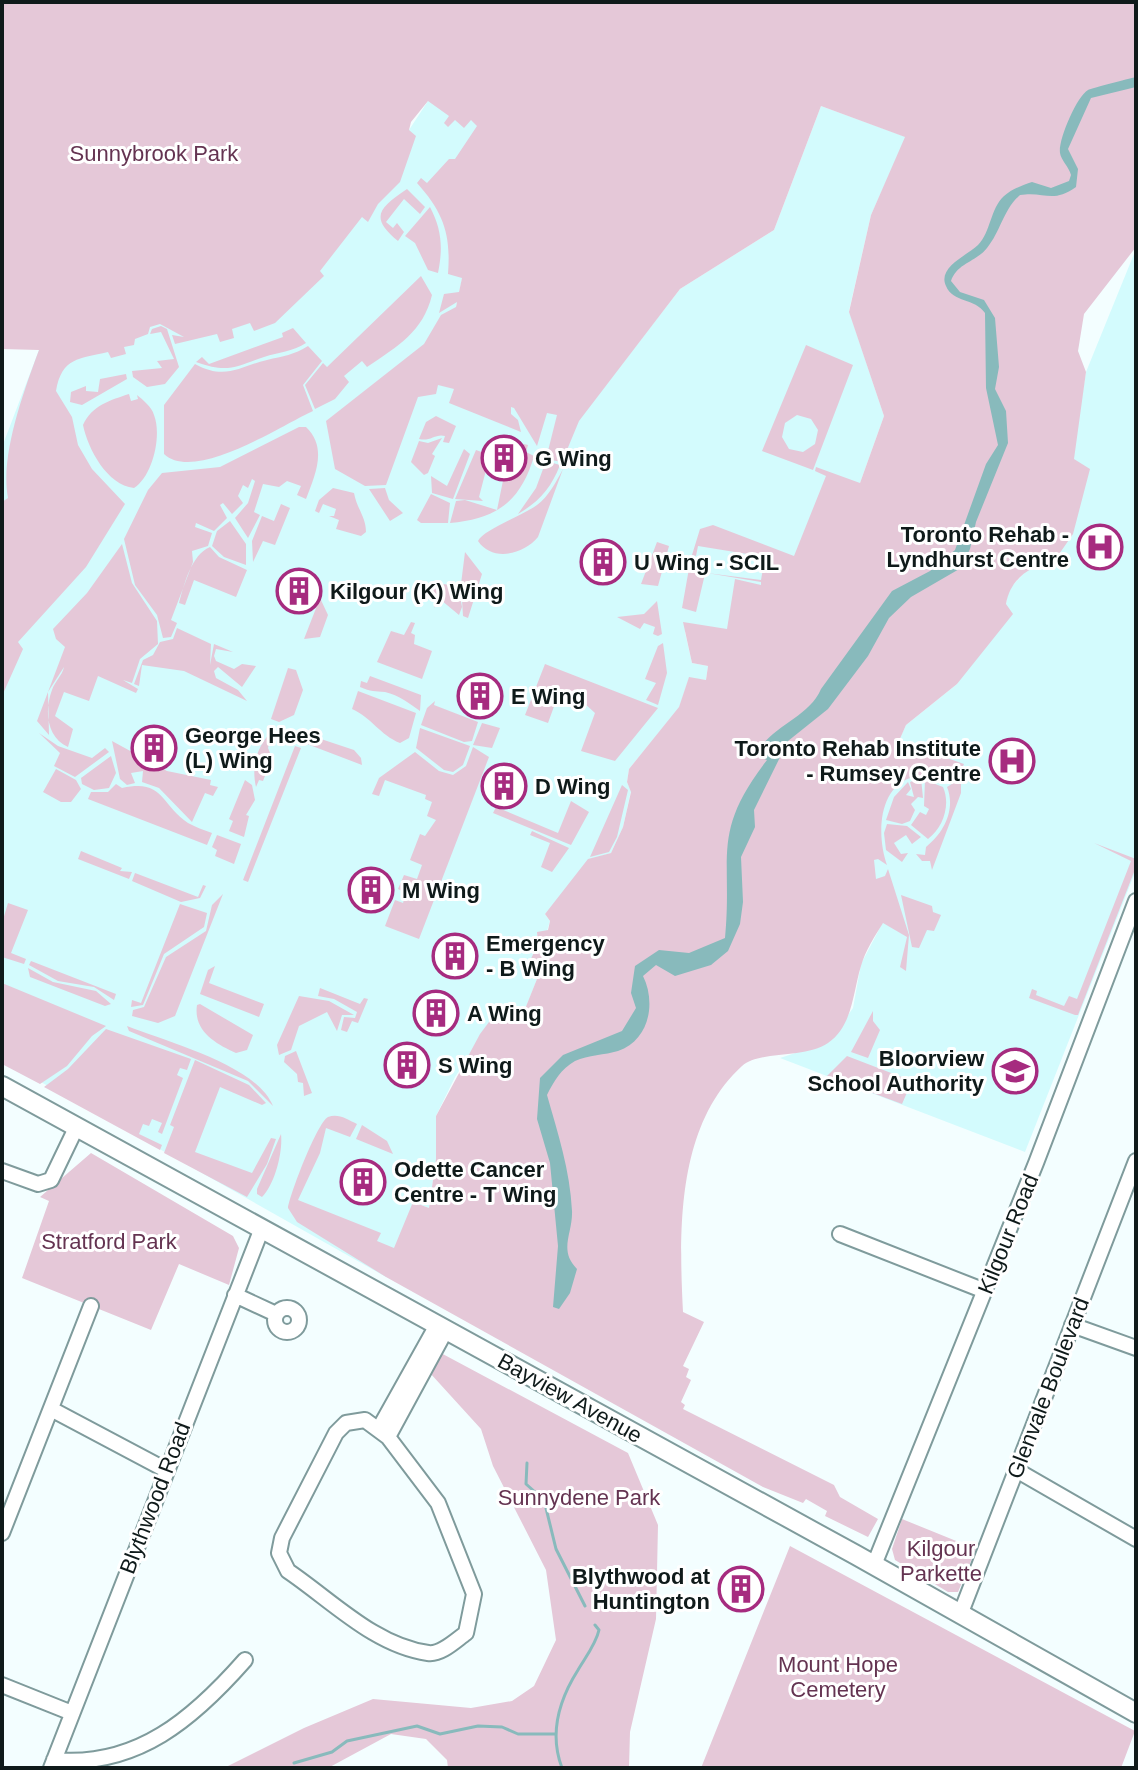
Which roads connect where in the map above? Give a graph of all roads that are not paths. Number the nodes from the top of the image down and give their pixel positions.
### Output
1 (1136, 901) edge
2 (2, 1086) edge
3 (76, 1128) junction
4 (1136, 1161) edge
5 (2, 1171) edge
6 (262, 1228) junction
7 (840, 1234) dead end
8 (985, 1291) junction
9 (235, 1295) junction
10 (91, 1306) dead end
11 (276, 1314) dead end
12 (1072, 1325) junction
13 (442, 1327) junction
14 (1136, 1348) edge
15 (51, 1409) junction
16 (384, 1432) junction
17 (166, 1470) junction
18 (1018, 1471) junction
19 (2, 1533) edge
20 (1136, 1539) edge
21 (874, 1565) junction
22 (960, 1615) junction
23 (245, 1660) dead end
24 (2, 1685) edge
25 (72, 1713) junction
26 (1136, 1713) edge
27 (52, 1764) edge

1 - 8 street, Kilgour Road
2 - 3 main road, Bayview Avenue
3 - 5 street
3 - 6 main road, Bayview Avenue
4 - 12 street, Glenvale Boulevard
6 - 9 street, Blythwood Road
6 - 13 main road, Bayview Avenue
7 - 8 street
8 - 21 street, Kilgour Road
9 - 11 street
9 - 17 street, Blythwood Road
10 - 15 street
12 - 14 street
12 - 18 street, Glenvale Boulevard
13 - 16 street
13 - 21 main road, Bayview Avenue
15 - 17 street
15 - 19 street
16 - 16 street
17 - 25 street, Blythwood Road
18 - 20 street
18 - 22 street, Glenvale Boulevard
21 - 22 main road, Bayview Avenue
22 - 26 main road, Bayview Avenue
23 - 27 street
24 - 25 street
25 - 27 street, Blythwood Road

